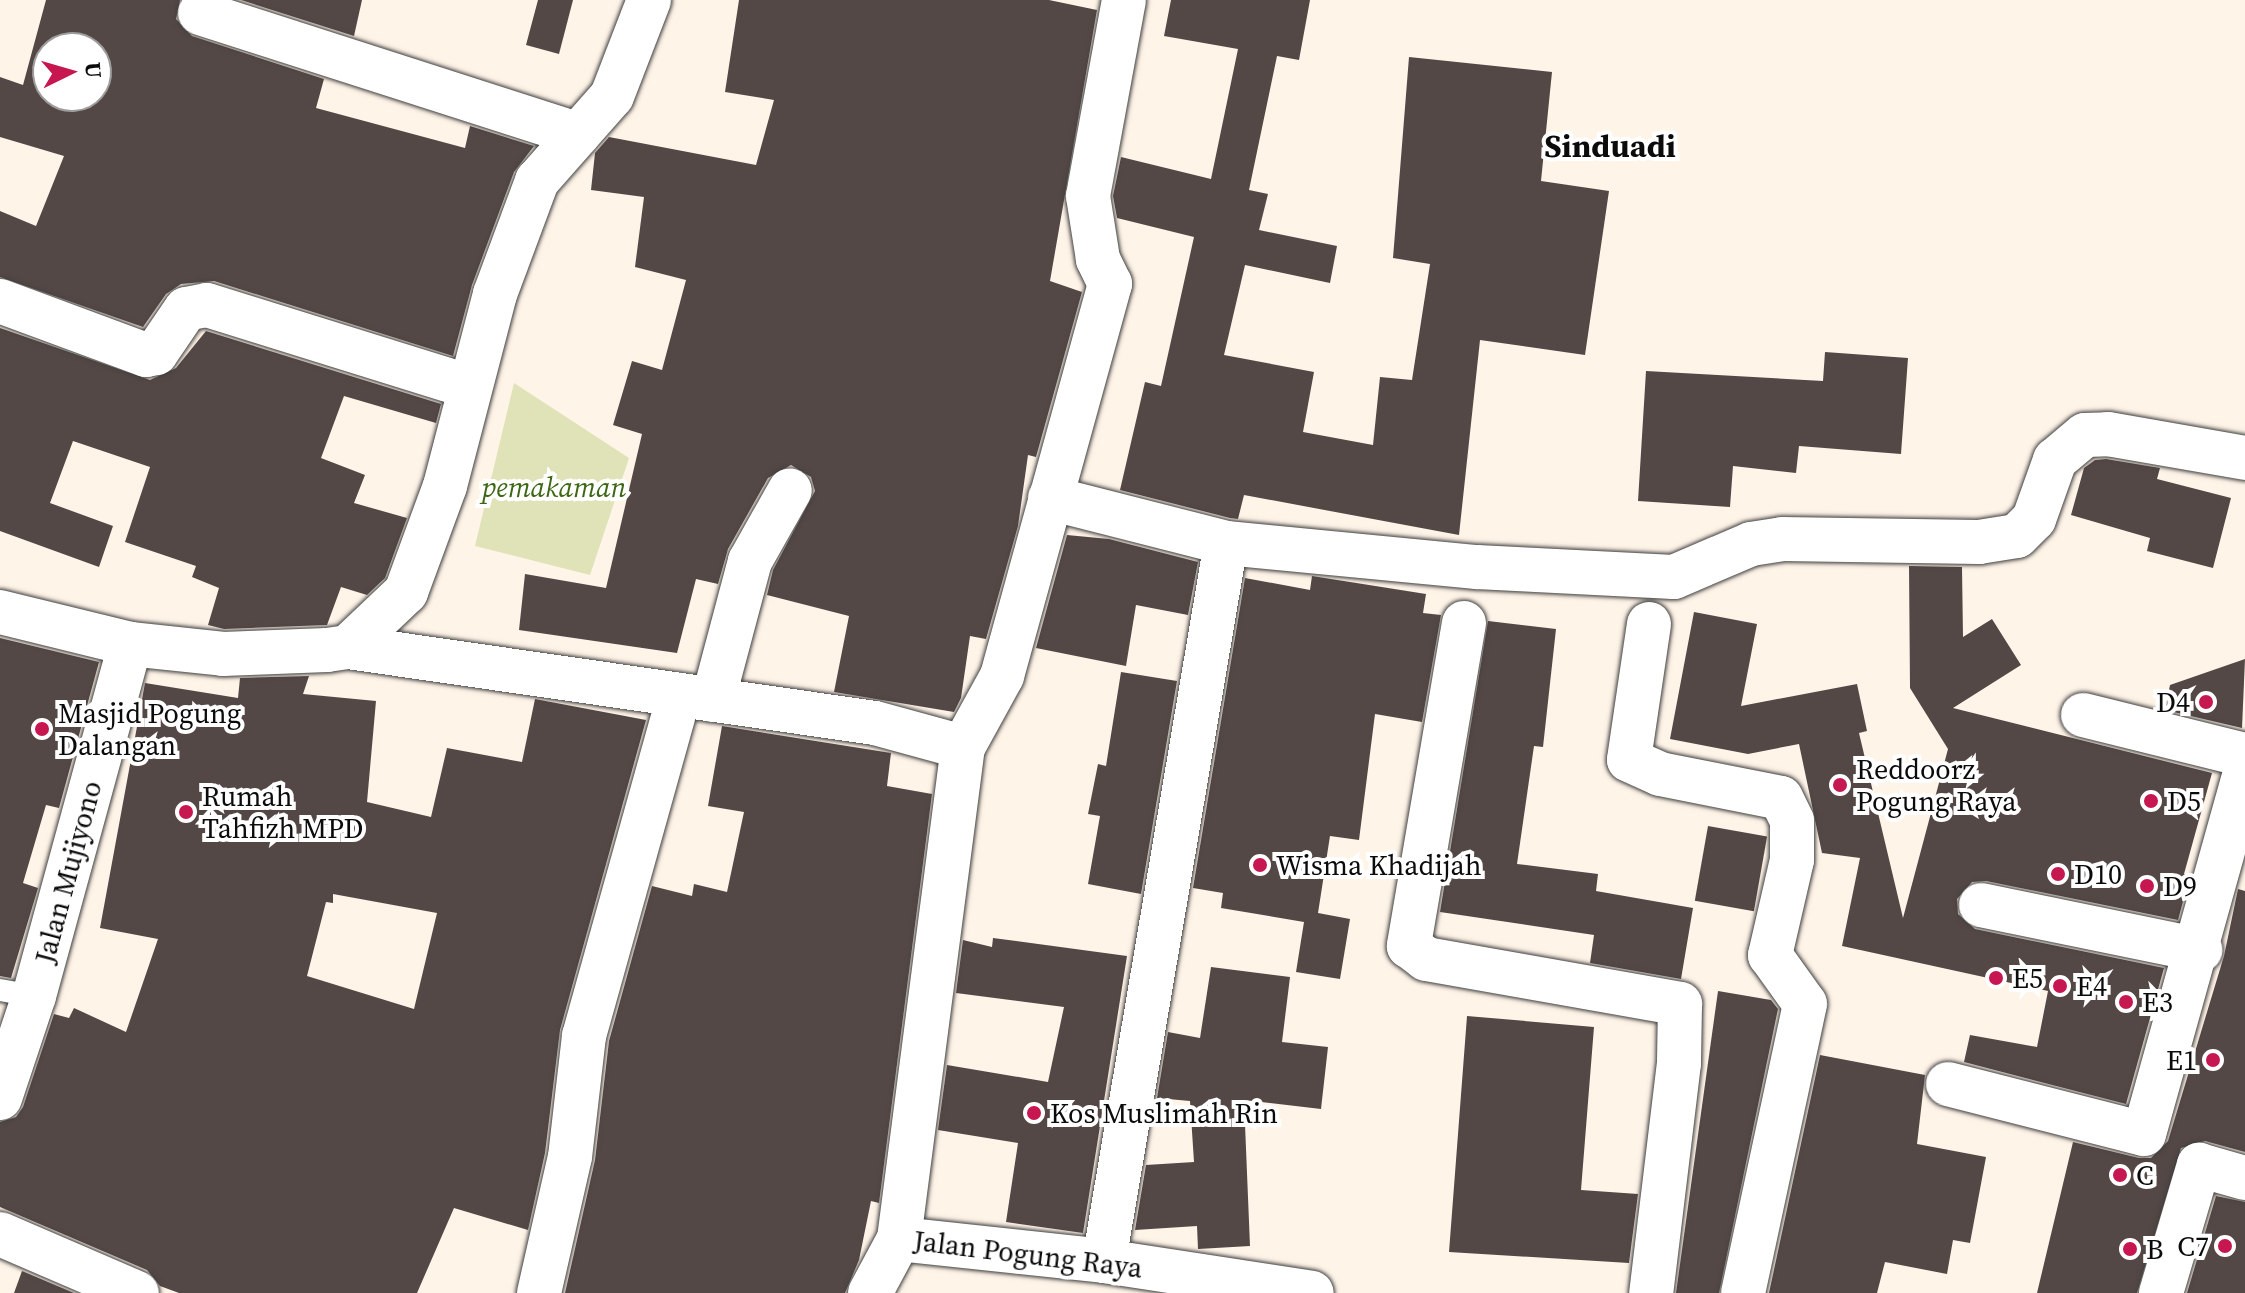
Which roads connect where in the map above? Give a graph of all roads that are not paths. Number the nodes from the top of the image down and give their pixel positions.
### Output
1 (649, 0) edge
2 (1124, 0) edge
3 (200, 13) dead end
4 (578, 134) junction
5 (0, 301) edge
6 (470, 387) junction
7 (2245, 458) edge
8 (790, 490) dead end
9 (1050, 498) junction
10 (1226, 543) junction
11 (0, 612) edge
12 (1464, 623) dead end
13 (1649, 624) dead end
14 (130, 644) junction
15 (348, 647) junction
16 (696, 698) junction
17 (2083, 715) dead end
18 (963, 747) junction
19 (2245, 755) edge
20 (2245, 773) edge
21 (1981, 905) dead end
22 (2200, 950) junction
23 (17, 993) edge
24 (1948, 1084) dead end
25 (0, 1098) edge
26 (2245, 1178) edge
27 (0, 1234) edge
28 (899, 1239) junction
29 (1104, 1261) junction
30 (137, 1293) edge
31 (539, 1293) edge
32 (870, 1293) edge
33 (1312, 1293) edge
34 (1651, 1293) edge
35 (1743, 1293) edge
36 (2161, 1293) edge

1 - 4 street
2 - 9 street
3 - 4 street
4 - 6 street
5 - 6 street
6 - 15 street
7 - 10 street
8 - 16 street
9 - 10 street
9 - 18 street
10 - 29 street
11 - 14 street
12 - 34 street
13 - 35 street
14 - 15 street
14 - 23 street, Jalan Mujiyono
15 - 16 street
16 - 18 street
16 - 31 street
17 - 19 street
18 - 28 street
20 - 22 street
21 - 22 street
22 - 24 street
23 - 25 street, Jalan Mujiyono
26 - 36 street
27 - 30 street
28 - 29 street, Jalan Pogung Raya
28 - 32 street, Jalan Pogung Raya
29 - 33 street, Jalan Pogung Raya

